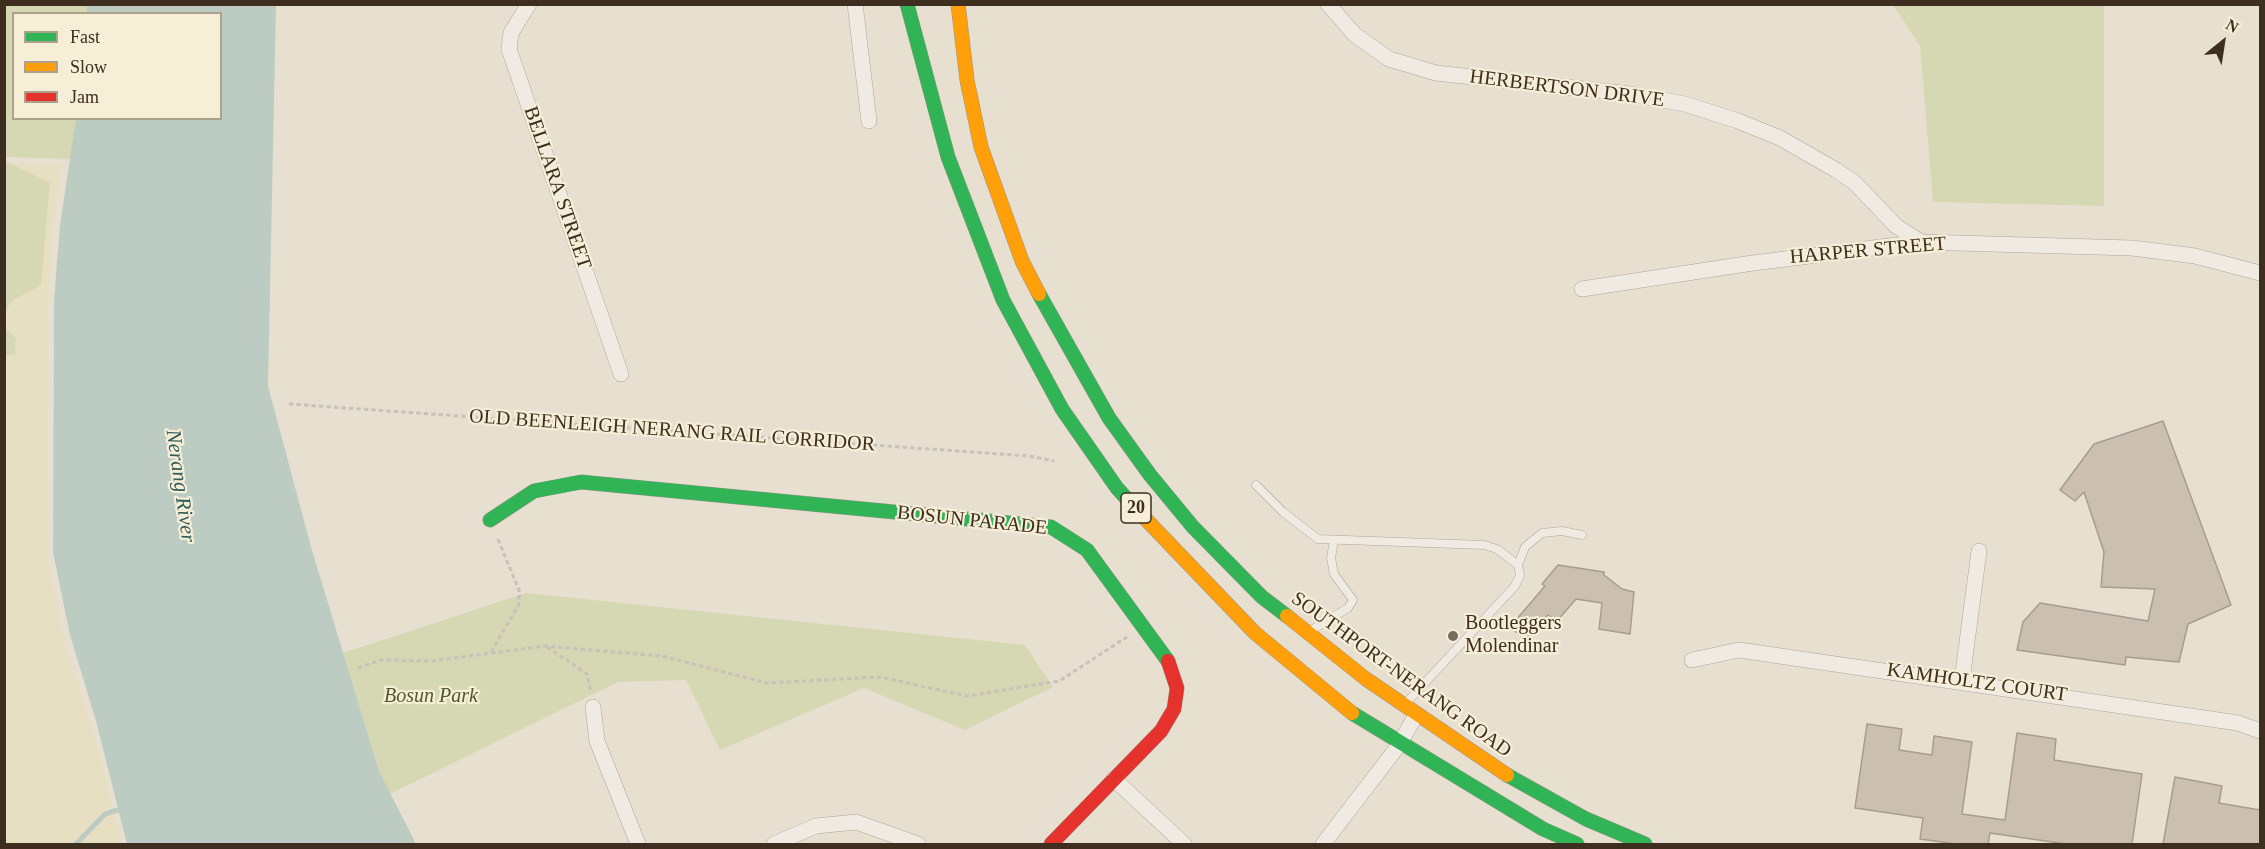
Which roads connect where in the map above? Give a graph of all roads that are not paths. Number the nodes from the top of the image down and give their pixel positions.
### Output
1 (529, 4) edge
2 (855, 4) edge
3 (908, 4) edge
4 (958, 4) edge
5 (1328, 4) edge
6 (869, 121) dead end
7 (1922, 242) junction
8 (2260, 273) edge
9 (1582, 289) dead end
10 (621, 374) dead end
11 (1256, 485) dead end
12 (490, 520) road end
13 (1582, 535) dead end
14 (1334, 540) junction
15 (1979, 551) dead end
16 (1518, 565) junction
17 (1306, 633) junction
18 (1692, 660) dead end
19 (1962, 680) junction
20 (1403, 706) junction
21 (593, 707) road end
22 (1416, 716) junction
23 (2260, 731) edge
24 (1399, 745) junction
25 (1114, 779) junction
26 (639, 844) edge
27 (774, 844) edge
28 (918, 844) edge
29 (1051, 844) edge
30 (1184, 844) edge
31 (1323, 844) edge
32 (1577, 844) edge
33 (1645, 844) edge

1 - 10 street, BELLARA STREET
2 - 6 street
3 - 24 main road, 20
4 - 17 main road, SOUTHPORT-NERANG ROAD / 20
5 - 7 street, HERBERTSON DRIVE
7 - 8 street, HARPER STREET
7 - 9 street, HARPER STREET
11 - 14 lane
12 - 25 main road, BOSUN PARADE
13 - 16 lane
14 - 16 lane
14 - 17 lane
15 - 19 street
16 - 20 lane
17 - 20 main road, SOUTHPORT-NERANG ROAD / 20
18 - 19 street, KAMHOLTZ COURT
19 - 23 street, KAMHOLTZ COURT
20 - 22 main road, SOUTHPORT-NERANG ROAD / 20
21 - 26 street
22 - 24 street
22 - 33 main road, SOUTHPORT-NERANG ROAD / 20
24 - 31 street
24 - 32 main road, 20
25 - 29 main road, BOSUN PARADE
25 - 30 street
27 - 28 street

